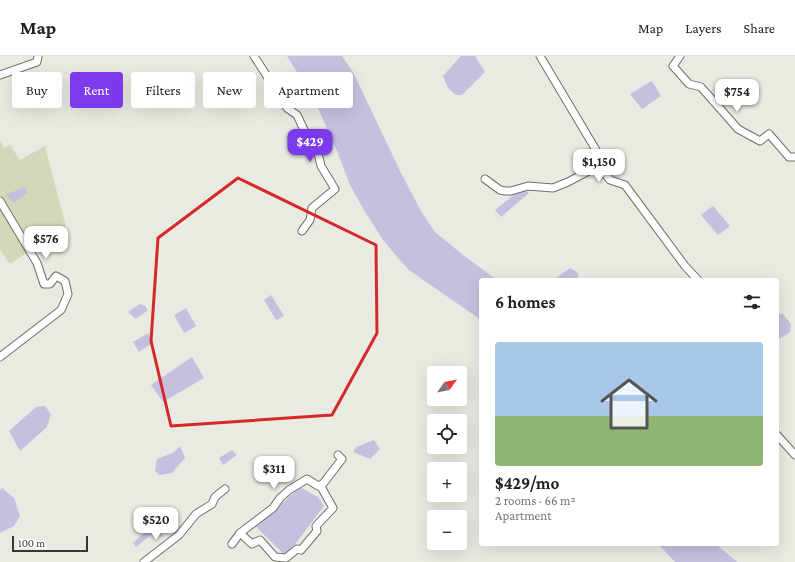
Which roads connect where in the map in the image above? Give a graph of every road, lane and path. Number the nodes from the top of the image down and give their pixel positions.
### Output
1 (38, 56) edge
2 (254, 56) edge
3 (540, 56) edge
4 (680, 56) edge
5 (0, 75) edge
6 (795, 157) edge
7 (600, 164) junction
8 (485, 179) dead end
9 (0, 201) edge
10 (302, 231) dead end
11 (696, 278) edge
12 (0, 357) edge
13 (779, 440) edge
14 (338, 454) dead end
15 (795, 455) edge
16 (320, 485) junction
17 (225, 489) dead end
18 (240, 533) junction
19 (232, 544) dead end
20 (144, 562) edge

1 - 5 street
2 - 10 street
3 - 7 street
4 - 6 street
7 - 8 street
7 - 11 street
9 - 12 street
13 - 15 street
14 - 16 street
16 - 18 street
16 - 18 street
17 - 20 street
18 - 19 street

